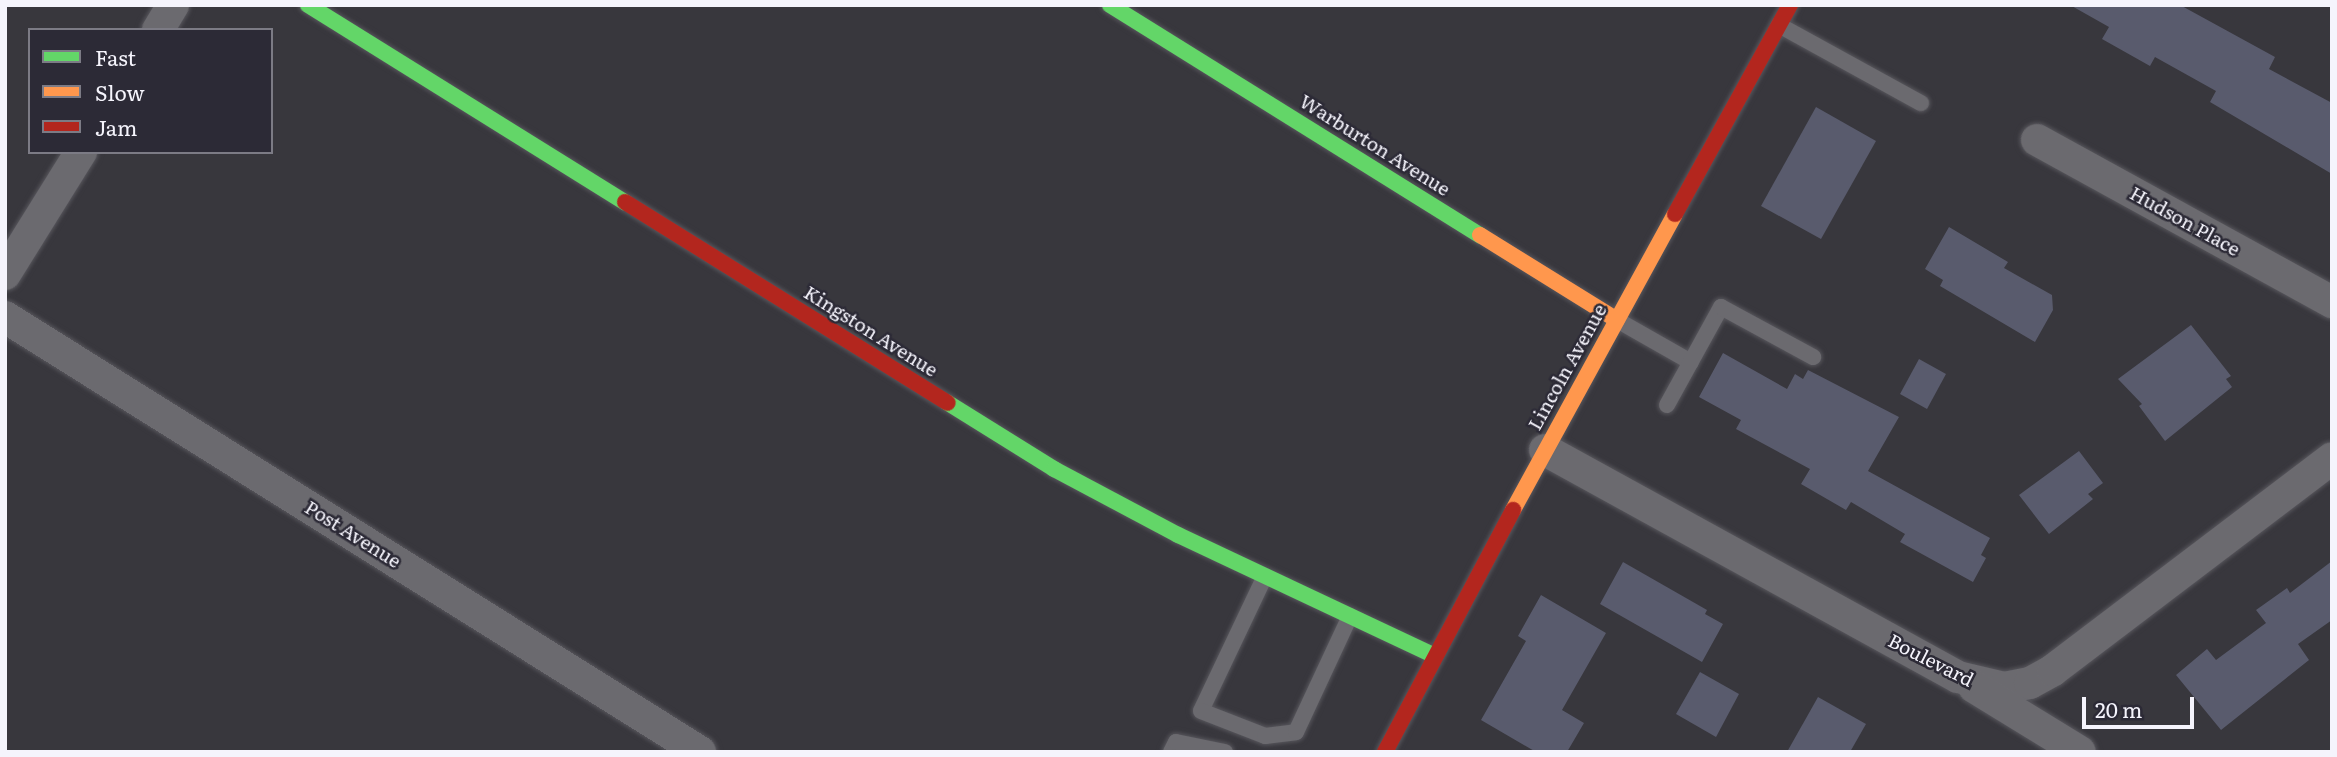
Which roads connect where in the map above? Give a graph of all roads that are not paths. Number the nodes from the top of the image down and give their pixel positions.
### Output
1 (173, 5) edge
2 (308, 5) edge
3 (1110, 5) edge
4 (1790, 5) edge
5 (1779, 24) junction
6 (159, 28) edge
7 (1921, 103) dead end
8 (2037, 140) dead end
9 (80, 154) edge
10 (5, 274) edge
11 (2332, 302) edge
12 (5, 317) edge
13 (1617, 320) junction
14 (1813, 357) dead end
15 (1691, 362) junction
16 (1667, 405) dead end
17 (1545, 450) junction
18 (2332, 458) edge
19 (1265, 576) junction
20 (1350, 616) junction
21 (1433, 654) junction
22 (1958, 677) junction
23 (700, 752) edge
24 (1171, 752) edge
25 (1225, 752) edge
26 (1385, 752) edge
27 (2080, 752) edge

1 - 6 street
2 - 19 street, Kingston Avenue
3 - 13 street, Warburton Avenue
4 - 5 street, Lincoln Avenue
5 - 7 lane
5 - 13 street, Lincoln Avenue
8 - 11 street, Hudson Place
9 - 10 street
12 - 23 street, Post Avenue
13 - 15 lane
13 - 17 street, Lincoln Avenue
14 - 15 lane
15 - 16 lane
17 - 21 street, Lincoln Avenue
17 - 22 street, Boulevard
18 - 22 street, Boulevard
19 - 20 street, Kingston Avenue
19 - 20 lane
20 - 21 street, Kingston Avenue
21 - 26 street, Lincoln Avenue
22 - 27 street
24 - 25 lane

